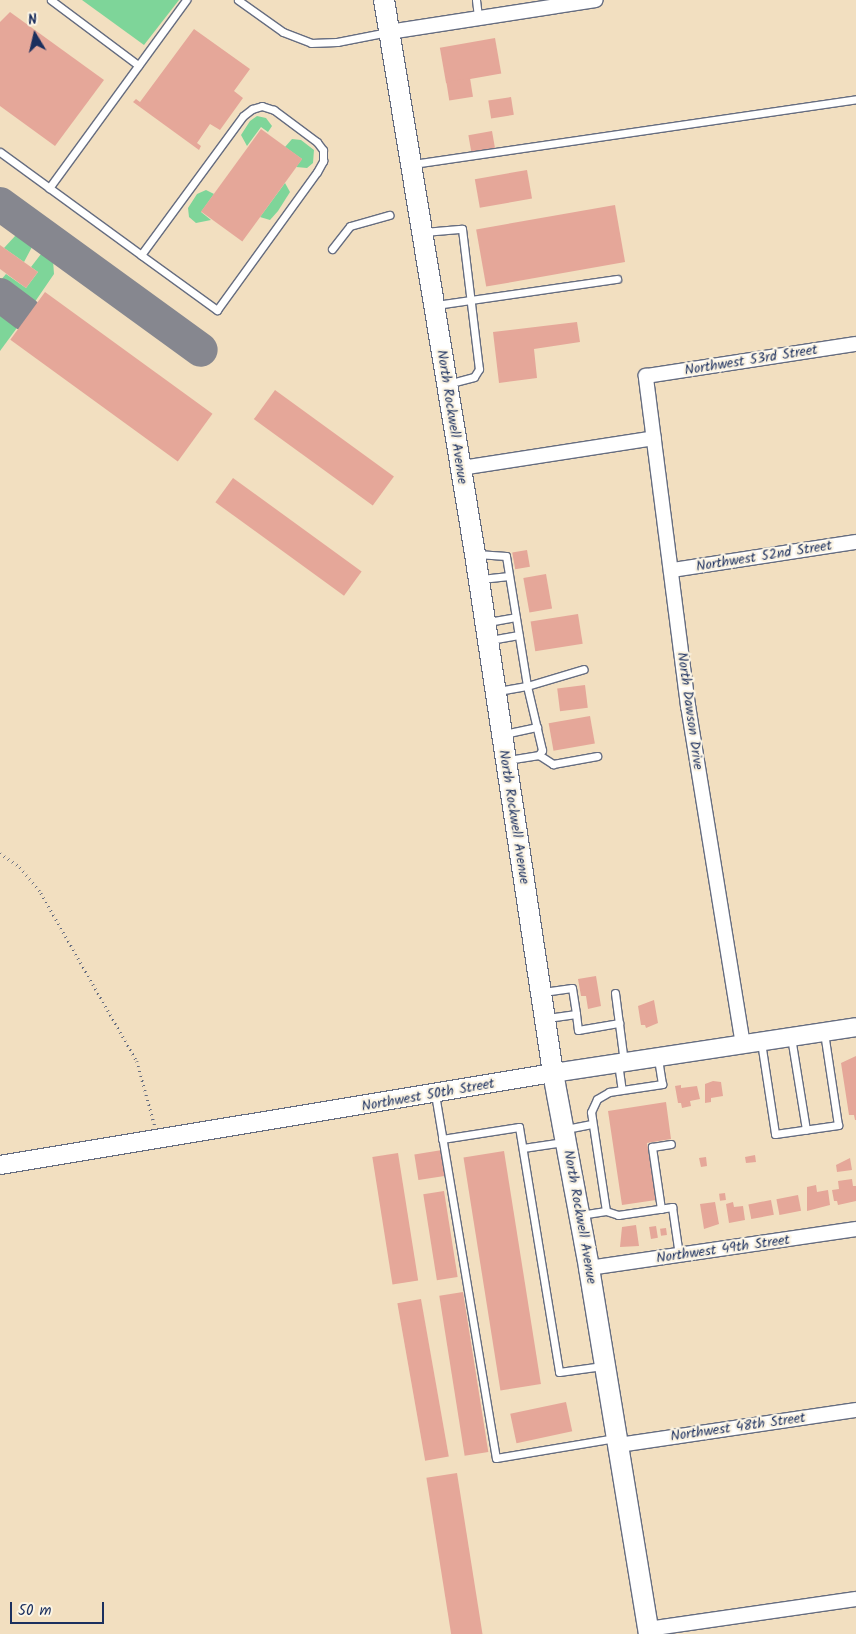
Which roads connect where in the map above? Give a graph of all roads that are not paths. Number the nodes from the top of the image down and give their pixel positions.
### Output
1 (51, 0) edge
2 (186, 0) edge
3 (238, 0) edge
4 (384, 0) edge
5 (476, 0) edge
6 (596, 0) edge
7 (478, 17) junction
8 (389, 32) junction
9 (138, 65) junction
10 (856, 99) edge
11 (0, 152) edge
12 (410, 164) junction
13 (49, 188) junction
14 (389, 215) dead end
15 (422, 233) junction
16 (332, 249) dead end
17 (141, 255) junction
18 (617, 280) dead end
19 (472, 300) junction
20 (434, 306) junction
21 (856, 344) edge
22 (646, 376) joint
23 (447, 384) junction
24 (654, 438) junction
25 (461, 468) junction
26 (856, 542) edge
27 (475, 554) junction
28 (672, 570) junction
29 (509, 576) junction
30 (479, 580) junction
31 (516, 618) junction
32 (486, 631) junction
33 (519, 635) junction
34 (584, 669) dead end
35 (527, 686) junction
36 (495, 692) junction
37 (537, 727) junction
38 (501, 735) junction
39 (539, 755) junction
40 (597, 756) dead end
41 (505, 760) junction
42 (541, 992) junction
43 (615, 993) dead end
44 (576, 1014) junction
45 (545, 1019) junction
46 (619, 1023) junction
47 (856, 1027) edge
48 (824, 1031) junction
49 (791, 1037) junction
50 (761, 1042) junction
51 (743, 1045) junction
52 (658, 1057) junction
53 (621, 1063) junction
54 (553, 1073) junction
55 (622, 1090) junction
56 (435, 1094) junction
57 (592, 1124) junction
58 (806, 1130) junction
59 (565, 1136) junction
60 (442, 1139) junction
61 (671, 1144) dead end
62 (523, 1148) junction
63 (0, 1165) edge
64 (661, 1209) junction
65 (606, 1211) junction
66 (580, 1215) junction
67 (856, 1229) edge
68 (679, 1255) junction
69 (589, 1268) junction
70 (606, 1366) junction
71 (856, 1410) edge
72 (618, 1441) junction
73 (856, 1599) edge
74 (649, 1631) edge

1 - 9 lane
2 - 9 lane
3 - 8 lane
4 - 8 main road, North Rockwell Avenue
5 - 7 lane
6 - 7 street
7 - 8 street
8 - 12 main road, North Rockwell Avenue
9 - 13 lane
10 - 12 lane
11 - 13 lane
12 - 15 main road, North Rockwell Avenue
13 - 17 lane
14 - 16 lane
15 - 19 lane
15 - 20 main road, North Rockwell Avenue
17 - 17 lane
18 - 19 lane
19 - 20 lane
19 - 23 lane
20 - 23 main road, North Rockwell Avenue
21 - 22 street, Northwest 53rd Street
22 - 24 street, North Dawson Drive
23 - 25 main road, North Rockwell Avenue
24 - 25 street
24 - 28 street, North Dawson Drive
25 - 27 main road, North Rockwell Avenue
26 - 28 street, Northwest 52nd Street
27 - 29 lane
27 - 30 main road, North Rockwell Avenue
28 - 51 street, North Dawson Drive
29 - 30 lane
29 - 31 lane
30 - 32 main road, North Rockwell Avenue
31 - 32 lane
31 - 33 lane
32 - 33 lane
32 - 36 main road, North Rockwell Avenue
33 - 35 lane
34 - 35 lane
35 - 36 lane
35 - 37 lane
36 - 38 main road, North Rockwell Avenue
37 - 38 lane
37 - 39 lane
38 - 41 main road, North Rockwell Avenue
39 - 40 lane
39 - 41 lane
41 - 42 main road, North Rockwell Avenue
42 - 44 lane
42 - 45 main road, North Rockwell Avenue
43 - 46 lane
44 - 45 lane
44 - 46 lane
45 - 54 main road, North Rockwell Avenue
46 - 53 lane
47 - 48 street, Northwest 50th Street
48 - 49 street, Northwest 50th Street
48 - 58 lane
49 - 50 street, Northwest 50th Street
49 - 58 lane
50 - 51 street, Northwest 50th Street
50 - 58 lane
51 - 52 street, Northwest 50th Street
52 - 53 street, Northwest 50th Street
52 - 55 lane
53 - 54 street, Northwest 50th Street
53 - 55 lane
54 - 56 street, Northwest 50th Street
54 - 59 main road, North Rockwell Avenue
55 - 57 lane
56 - 60 lane
56 - 63 street, Northwest 50th Street
57 - 59 lane
57 - 65 lane
59 - 62 lane
59 - 66 main road, North Rockwell Avenue
60 - 62 lane
60 - 72 lane
61 - 64 lane
62 - 70 lane
64 - 65 lane
64 - 68 lane
65 - 66 lane
66 - 69 main road, North Rockwell Avenue
67 - 68 street, Northwest 49th Street
68 - 69 street, Northwest 49th Street
69 - 70 main road, North Rockwell Avenue
70 - 72 main road, North Rockwell Avenue
71 - 72 street, Northwest 48th Street
72 - 74 main road, North Rockwell Avenue
73 - 74 street

